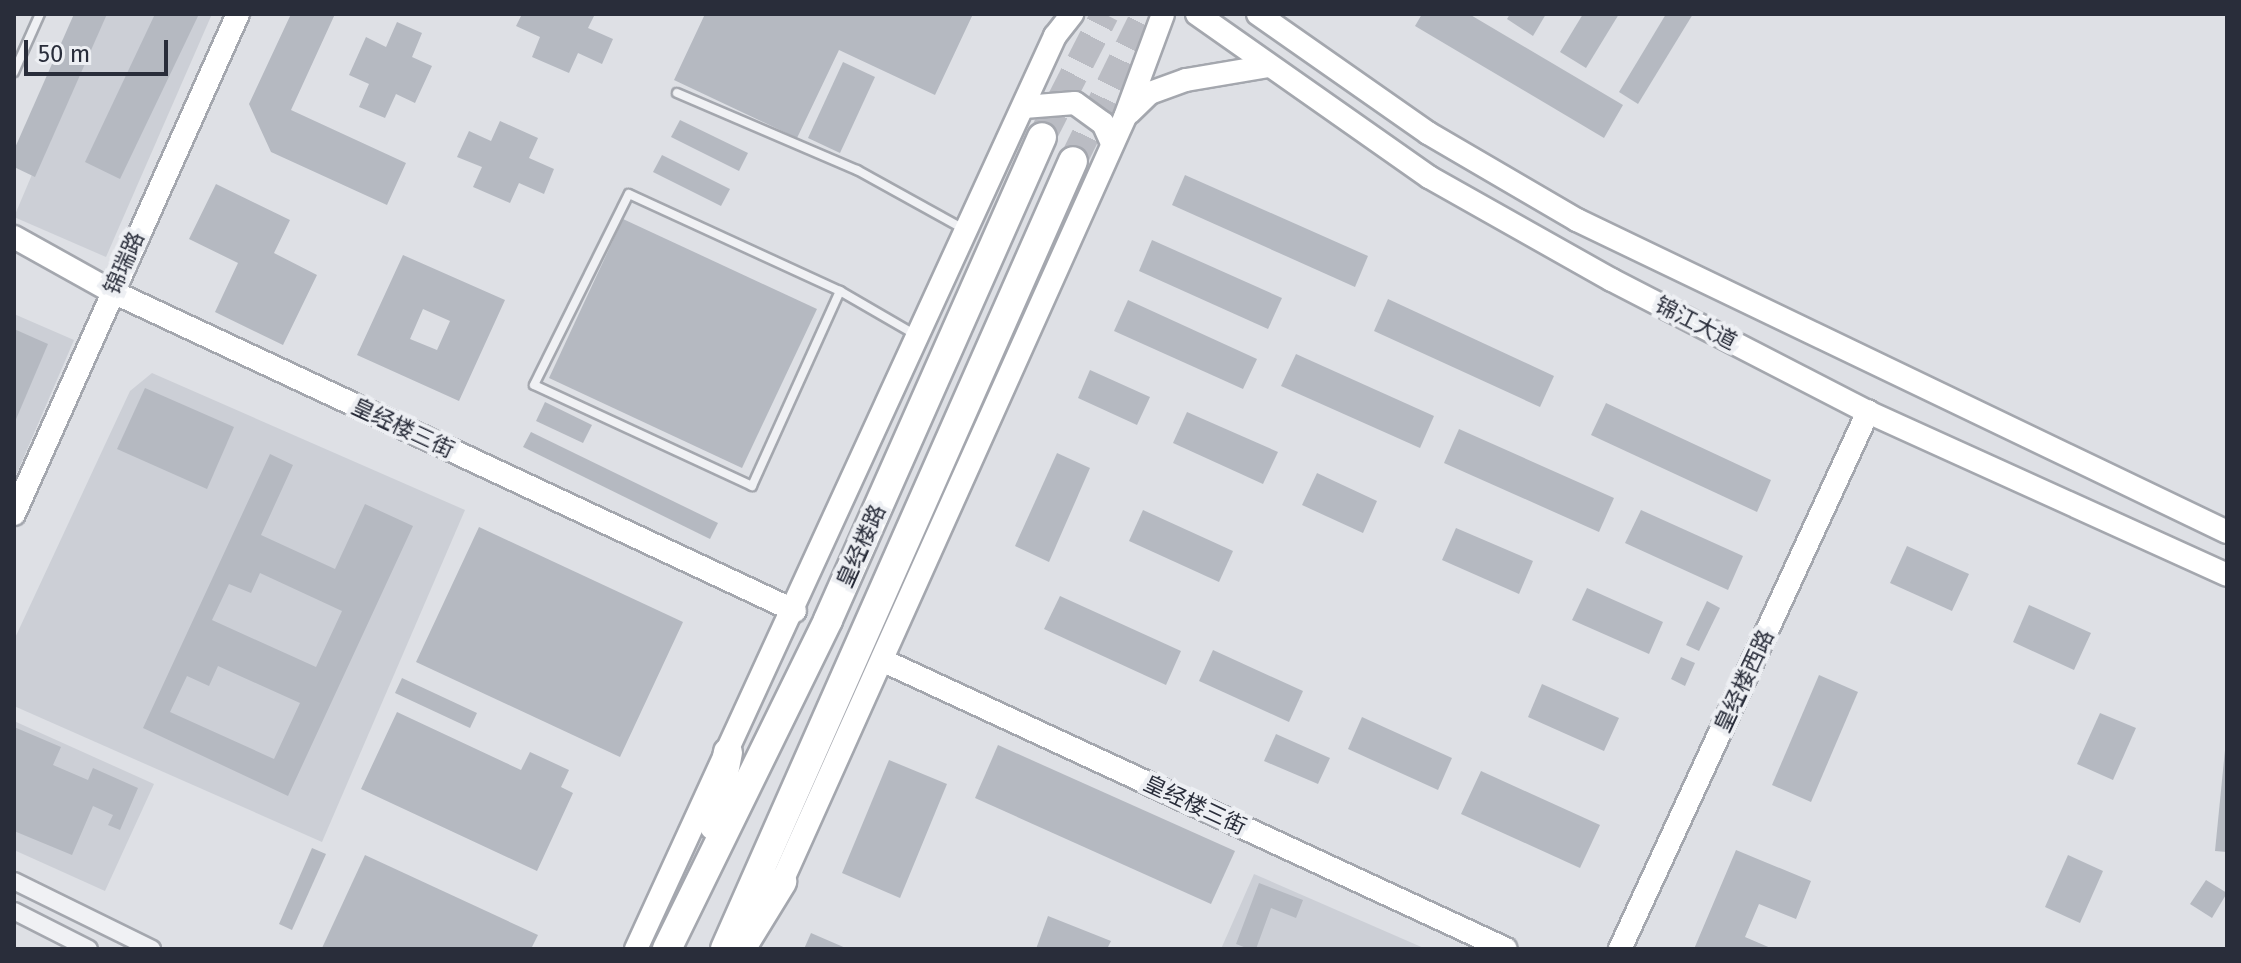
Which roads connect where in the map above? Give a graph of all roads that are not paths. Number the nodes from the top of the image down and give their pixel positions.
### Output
1 (40, 14) edge
2 (238, 14) edge
3 (1072, 14) edge
4 (1163, 14) edge
5 (1197, 14) edge
6 (1268, 19) edge
7 (1055, 25) edge
8 (1269, 66) junction
9 (14, 72) edge
10 (677, 93) dead end
11 (1024, 107) junction
12 (1125, 117) junction
13 (1042, 137) tunnel mouth
14 (1112, 143) junction
15 (1073, 161) tunnel mouth
16 (968, 231) junction
17 (14, 237) edge
18 (111, 291) junction
19 (840, 291) junction
20 (920, 338) junction
21 (1868, 412) junction
22 (14, 514) edge
23 (2227, 532) edge
24 (2227, 575) edge
25 (795, 611) junction
26 (884, 661) junction
27 (728, 752) junction
28 (707, 859) junction
29 (14, 881) edge
30 (782, 882) junction
31 (14, 911) edge
32 (89, 949) edge
33 (152, 949) edge
34 (636, 949) edge
35 (667, 949) edge
36 (725, 949) edge
37 (741, 949) edge
38 (751, 949) edge
39 (1506, 949) edge
40 (1620, 949) edge

1 - 9 lane
2 - 18 main road, 锦瑞路
3 - 7 main road
4 - 12 main road
5 - 8 main road, 锦江大道
6 - 23 main road, 锦江大道
7 - 11 main road
8 - 12 main road
8 - 21 main road, 锦江大道
10 - 16 lane
11 - 14 main road
11 - 16 main road
12 - 14 main road
13 - 28 highway, 皇经楼路
14 - 26 main road
15 - 36 highway, 皇经楼路
16 - 20 main road
17 - 18 main road, 皇经楼三街
18 - 22 main road, 锦瑞路
18 - 25 main road, 皇经楼三街
19 - 19 lane
19 - 20 lane
20 - 25 main road
21 - 24 main road, 锦江大道
21 - 40 main road, 皇经楼西路
25 - 27 main road
26 - 30 main road
26 - 39 main road, 皇经楼三街
27 - 28 highway
27 - 34 main road
28 - 35 highway, 皇经楼路
29 - 33 street
30 - 37 highway
30 - 38 main road
31 - 32 street

